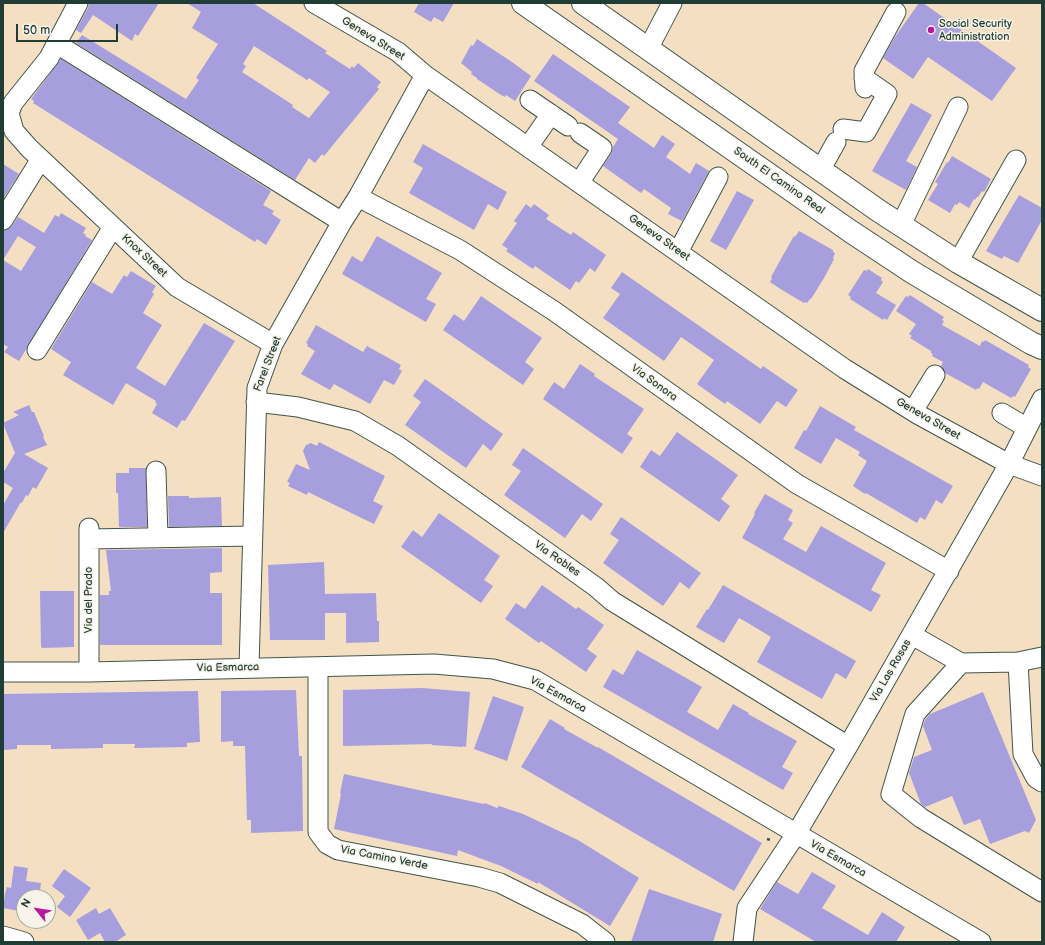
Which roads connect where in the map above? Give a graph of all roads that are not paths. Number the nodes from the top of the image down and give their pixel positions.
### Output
1 (78, 3) edge
2 (314, 3) edge
3 (523, 3) edge
4 (583, 3) edge
5 (672, 3) edge
6 (896, 12) dead end
7 (57, 44) junction
8 (648, 49) junction
9 (425, 75) junction
10 (530, 100) dead end
11 (958, 107) dead end
12 (551, 114) junction
13 (528, 147) junction
14 (35, 154) junction
15 (1016, 160) dead end
16 (821, 170) junction
17 (718, 177) dead end
18 (579, 183) junction
19 (358, 197) junction
20 (3, 220) edge
21 (342, 222) junction
22 (901, 225) junction
23 (113, 227) junction
24 (678, 252) junction
25 (958, 262) junction
26 (1042, 310) edge
27 (274, 344) junction
28 (1042, 348) edge
29 (36, 350) dead end
30 (935, 375) dead end
31 (1042, 399) edge
32 (256, 402) junction
33 (913, 411) junction
34 (1002, 413) dead end
35 (1027, 428) junction
36 (1009, 464) junction
37 (156, 471) dead end
38 (1042, 476) edge
39 (252, 536) junction
40 (158, 537) junction
41 (949, 571) junction
42 (912, 635) junction
43 (1042, 657) edge
44 (1018, 662) junction
45 (961, 663) junction
46 (249, 667) junction
47 (318, 667) junction
48 (3, 672) edge
49 (89, 672) junction
50 (848, 746) junction
51 (1042, 782) edge
52 (796, 834) junction
53 (1042, 892) edge
54 (3, 936) edge
55 (24, 942) edge
56 (605, 942) edge
57 (742, 942) edge
58 (981, 942) edge

1 - 7 street
2 - 9 street, Geneva Street
3 - 28 main road, South El Camino Real
4 - 8 main road
5 - 8 street
6 - 16 street
7 - 14 street, Knox Street
7 - 21 street
8 - 16 main road
9 - 13 street, Geneva Street
9 - 19 street, Farel Street
10 - 12 street
11 - 22 street
12 - 13 street
12 - 18 street
13 - 18 street, Geneva Street
14 - 20 street
14 - 23 street, Knox Street
15 - 25 street
16 - 22 main road
17 - 24 street
18 - 24 street, Geneva Street
19 - 21 street, Farel Street
19 - 41 street, Via Sonora
21 - 27 street, Farel Street
22 - 25 main road
23 - 27 street, Knox Street
23 - 29 street
24 - 33 street, Geneva Street
25 - 26 main road
27 - 32 street, Farel Street
30 - 33 street
31 - 35 street, Via Las Rosas
32 - 39 street, Farel Street
32 - 50 street, Via Robles
33 - 36 street, Geneva Street
34 - 35 street
35 - 36 street, Via Las Rosas
36 - 38 street, Geneva Street
36 - 41 street, Via Las Rosas
37 - 40 street
39 - 40 street
39 - 46 street, Farel Street
40 - 49 street, Via del Prado
41 - 42 street, Via Las Rosas
42 - 45 street
42 - 50 street, Via Las Rosas
43 - 44 street
44 - 45 street
44 - 51 street
45 - 53 street
46 - 47 street, Via Esmarca
46 - 49 street, Via Esmarca
47 - 52 street, Via Esmarca
47 - 56 street, Via Camino Verde
48 - 49 street, Via Esmarca
50 - 52 street, Via Las Rosas
52 - 57 street, Via Las Rosas
52 - 58 street, Via Esmarca
54 - 55 street

